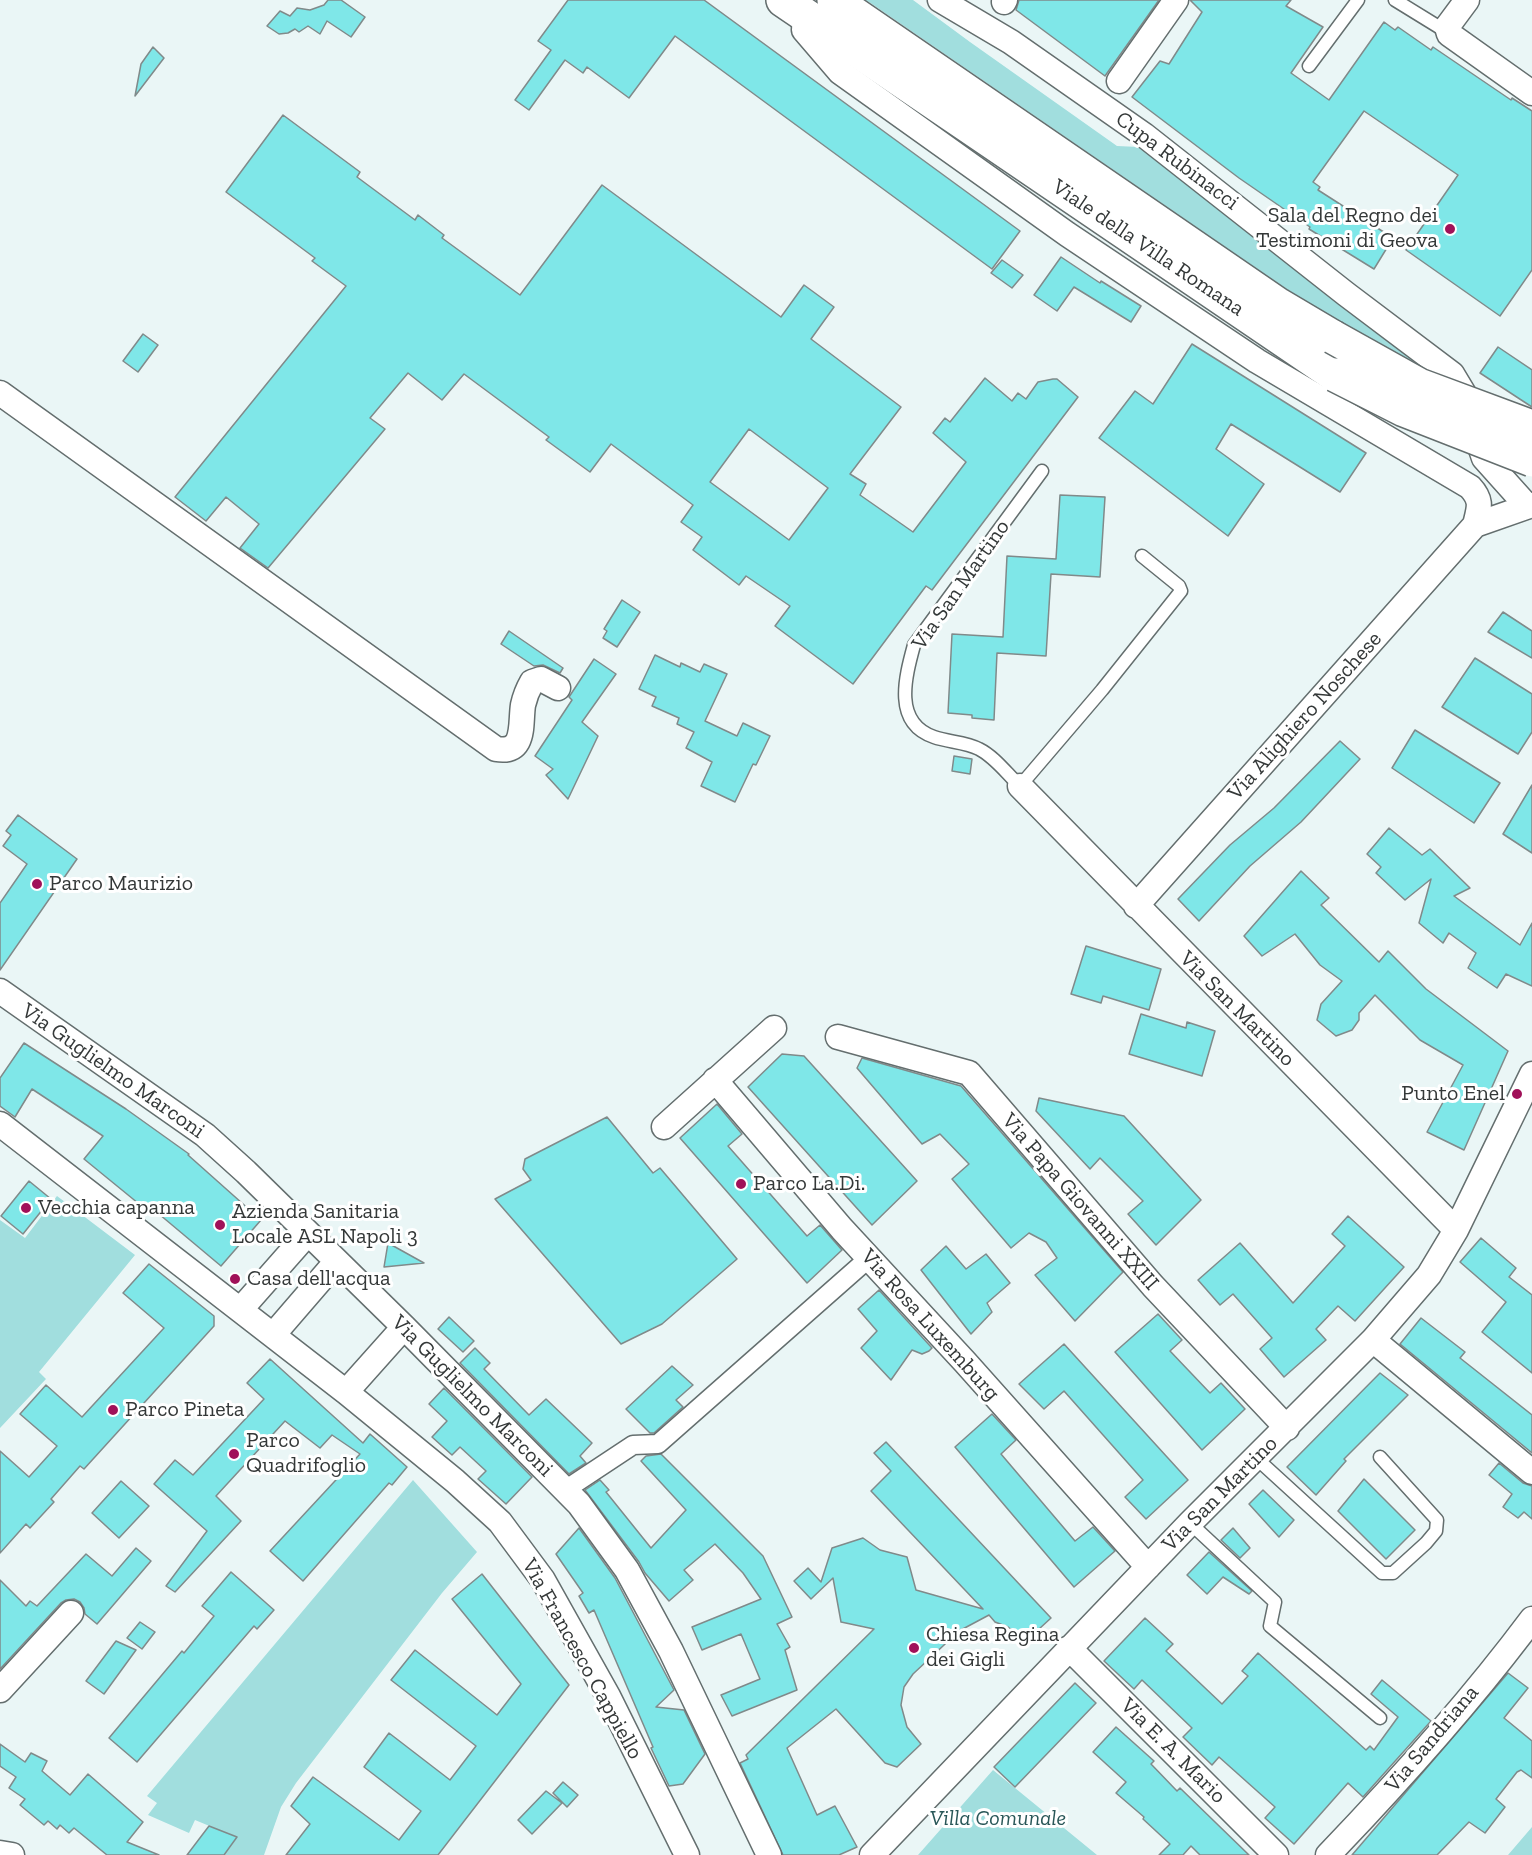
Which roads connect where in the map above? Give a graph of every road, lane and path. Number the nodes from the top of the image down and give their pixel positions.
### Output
1 (834, 0) edge
2 (940, 0) edge
3 (1176, 0) edge
4 (1358, 0) edge
5 (1395, 0) edge
6 (1467, 0) edge
7 (794, 8) edge
8 (1447, 32) junction
9 (1309, 66) dead end
10 (1119, 81) dead end
11 (1532, 93) edge
12 (0, 393) edge
13 (1532, 427) edge
14 (1532, 460) edge
15 (1042, 471) dead end
16 (1529, 506) edge
17 (1475, 525) junction
18 (1142, 556) dead end
19 (558, 688) dead end
20 (1020, 786) junction
21 (1136, 906) junction
22 (0, 991) edge
23 (774, 1028) dead end
24 (838, 1037) dead end
25 (1532, 1074) edge
26 (715, 1080) junction
27 (0, 1124) edge
28 (664, 1127) dead end
29 (1456, 1230) junction
30 (308, 1233) junction
31 (869, 1258) junction
32 (336, 1262) junction
33 (242, 1309) junction
34 (404, 1327) junction
35 (273, 1335) junction
36 (1374, 1340) junction
37 (346, 1392) junction
38 (1287, 1428) junction
39 (1380, 1457) dead end
40 (1256, 1458) junction
41 (1532, 1472) edge
42 (565, 1490) junction
43 (1190, 1522) junction
44 (1148, 1567) junction
45 (71, 1613) dead end
46 (1532, 1619) edge
47 (1070, 1648) junction
48 (0, 1690) edge
49 (1380, 1718) dead end
50 (0, 1853) edge
51 (12, 1855) edge
52 (687, 1855) edge
53 (769, 1855) edge
54 (872, 1855) edge
55 (1276, 1855) edge
56 (1328, 1855) edge

1 - 13 main road, Viale della Villa Romana, bridge
2 - 16 street, Cupa Rubinacci
3 - 10 street
4 - 9 lane
5 - 8 lane
6 - 8 street
7 - 14 main road, Viale della Villa Romana, bridge
7 - 17 street
8 - 11 street
12 - 19 street
15 - 20 lane, Via San Martino
16 - 17 street
17 - 21 street, Via Alighiero Noschese
18 - 20 lane
20 - 21 street, Via San Martino
21 - 29 street, Via San Martino
22 - 30 street, Via Guglielmo Marconi
23 - 26 street
24 - 38 street, Via Papa Giovanni XXIII
25 - 29 street, Via San Martino
26 - 28 street
26 - 31 street, Via Rosa Luxemburg
27 - 33 street, Via Francesco Cappiello
29 - 36 street, Via San Martino
30 - 32 street, Via Guglielmo Marconi
30 - 33 street
31 - 42 street
31 - 44 street, Via Rosa Luxemburg
32 - 34 street, Via Guglielmo Marconi
32 - 35 street
33 - 35 street, Via Francesco Cappiello
34 - 37 street
34 - 42 street, Via Guglielmo Marconi
35 - 37 street, Via Francesco Cappiello
36 - 38 street, Via San Martino
36 - 41 street
37 - 52 street, Via Francesco Cappiello
38 - 40 street, Via San Martino
39 - 40 lane
40 - 43 street, Via San Martino
42 - 53 street, Via Guglielmo Marconi
43 - 44 street, Via San Martino
43 - 49 lane
44 - 47 street, Via San Martino
45 - 48 street
46 - 56 street, Via Sandriana
47 - 54 street, Via San Martino
47 - 55 street, Via E. A. Mario
50 - 51 street

